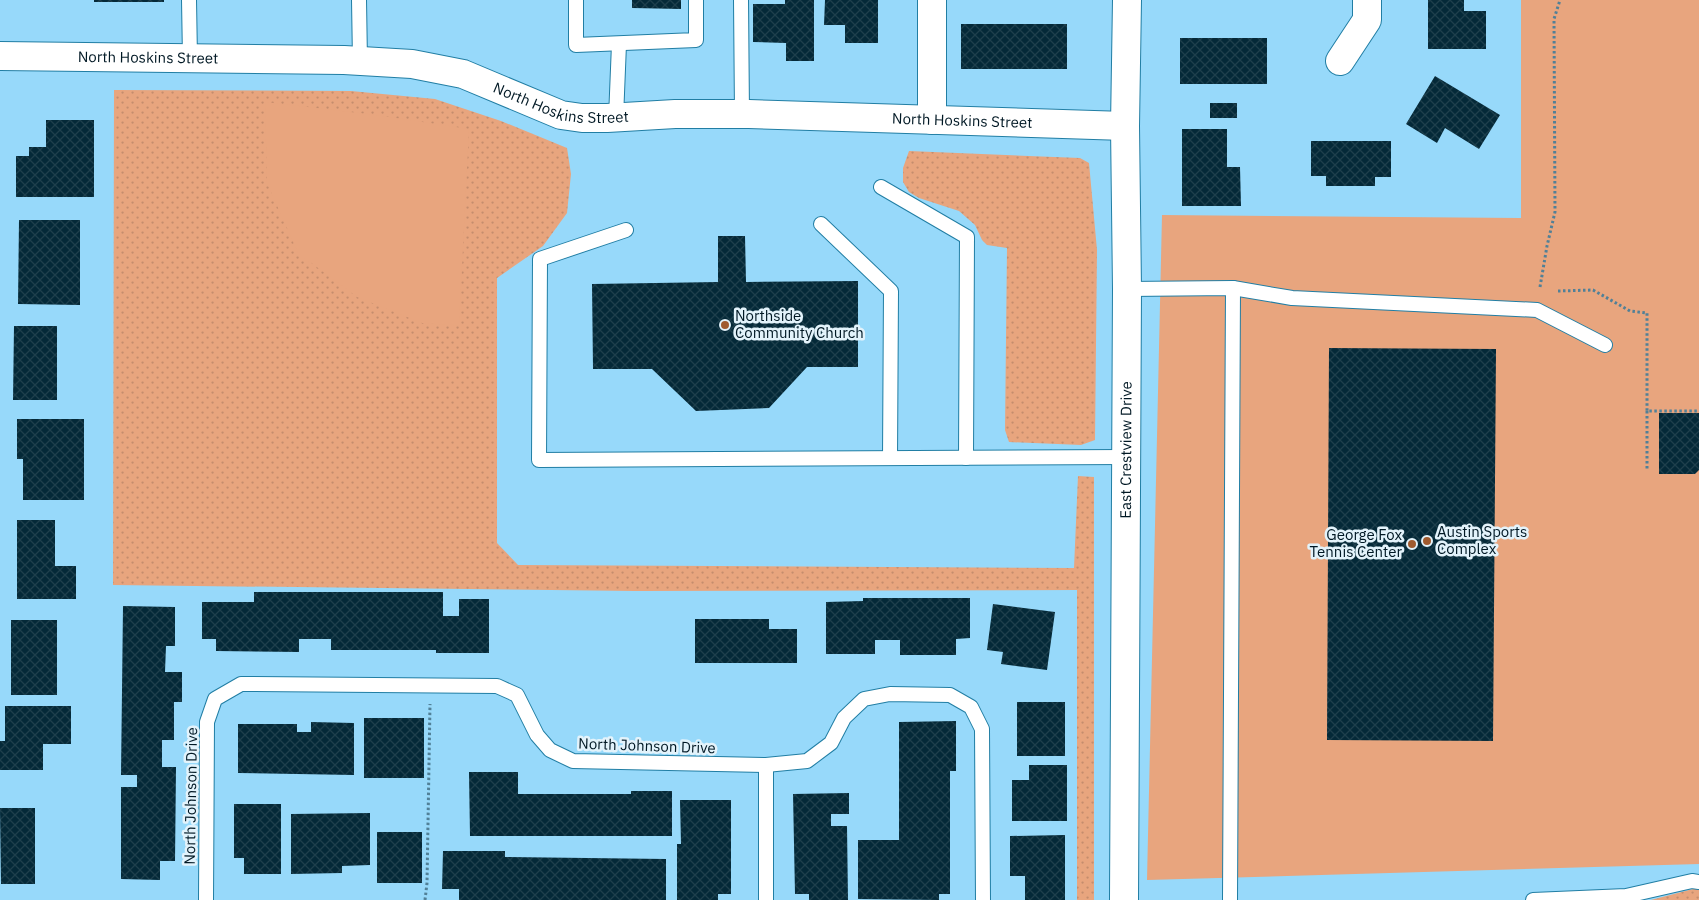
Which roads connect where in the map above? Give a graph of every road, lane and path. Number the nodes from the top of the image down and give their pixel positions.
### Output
1 (189, 0) edge
2 (359, 0) edge
3 (576, 0) edge
4 (696, 0) edge
5 (741, 0) edge
6 (932, 0) edge
7 (1127, 0) edge
8 (1367, 0) edge
9 (1560, 0) edge
10 (619, 44) junction
11 (0, 56) edge
12 (190, 58) junction
13 (360, 61) junction
14 (1340, 61) dead end
15 (742, 114) junction
16 (616, 118) junction
17 (932, 120) junction
18 (1125, 126) junction
19 (881, 187) dead end
20 (820, 224) dead end
21 (626, 230) dead end
22 (1540, 287) dead end
23 (1234, 288) junction
24 (1127, 289) junction
25 (1558, 291) dead end
26 (1605, 345) dead end
27 (1647, 411) junction
28 (1699, 411) edge
29 (1126, 457) junction
30 (890, 458) junction
31 (966, 458) junction
32 (1647, 469) dead end
33 (430, 686) junction
34 (766, 765) junction
35 (1699, 882) edge
36 (206, 900) edge
37 (426, 900) edge
38 (766, 900) edge
39 (983, 900) edge
40 (1124, 900) edge
41 (1230, 900) edge
42 (1533, 900) edge

1 - 12 lane
2 - 13 lane
3 - 10 lane
4 - 10 lane
5 - 15 lane
6 - 17 street
7 - 18 street, East Crestview Drive
8 - 14 street
9 - 22 path
10 - 16 lane
11 - 12 street, North Hoskins Street
12 - 13 street, North Hoskins Street
13 - 16 street, North Hoskins Street
15 - 16 street, North Hoskins Street
15 - 17 street, North Hoskins Street
17 - 18 street, North Hoskins Street
18 - 24 street, East Crestview Drive
19 - 31 lane
20 - 30 lane
21 - 30 lane
23 - 24 lane
23 - 26 lane
23 - 41 lane
24 - 29 street, East Crestview Drive
25 - 27 path
27 - 28 path
27 - 32 path
29 - 31 lane
29 - 40 street, East Crestview Drive
30 - 31 lane
33 - 34 lane, North Johnson Drive
33 - 36 lane, North Johnson Drive
33 - 37 path
34 - 38 lane
34 - 39 lane, North Johnson Drive
35 - 42 lane

